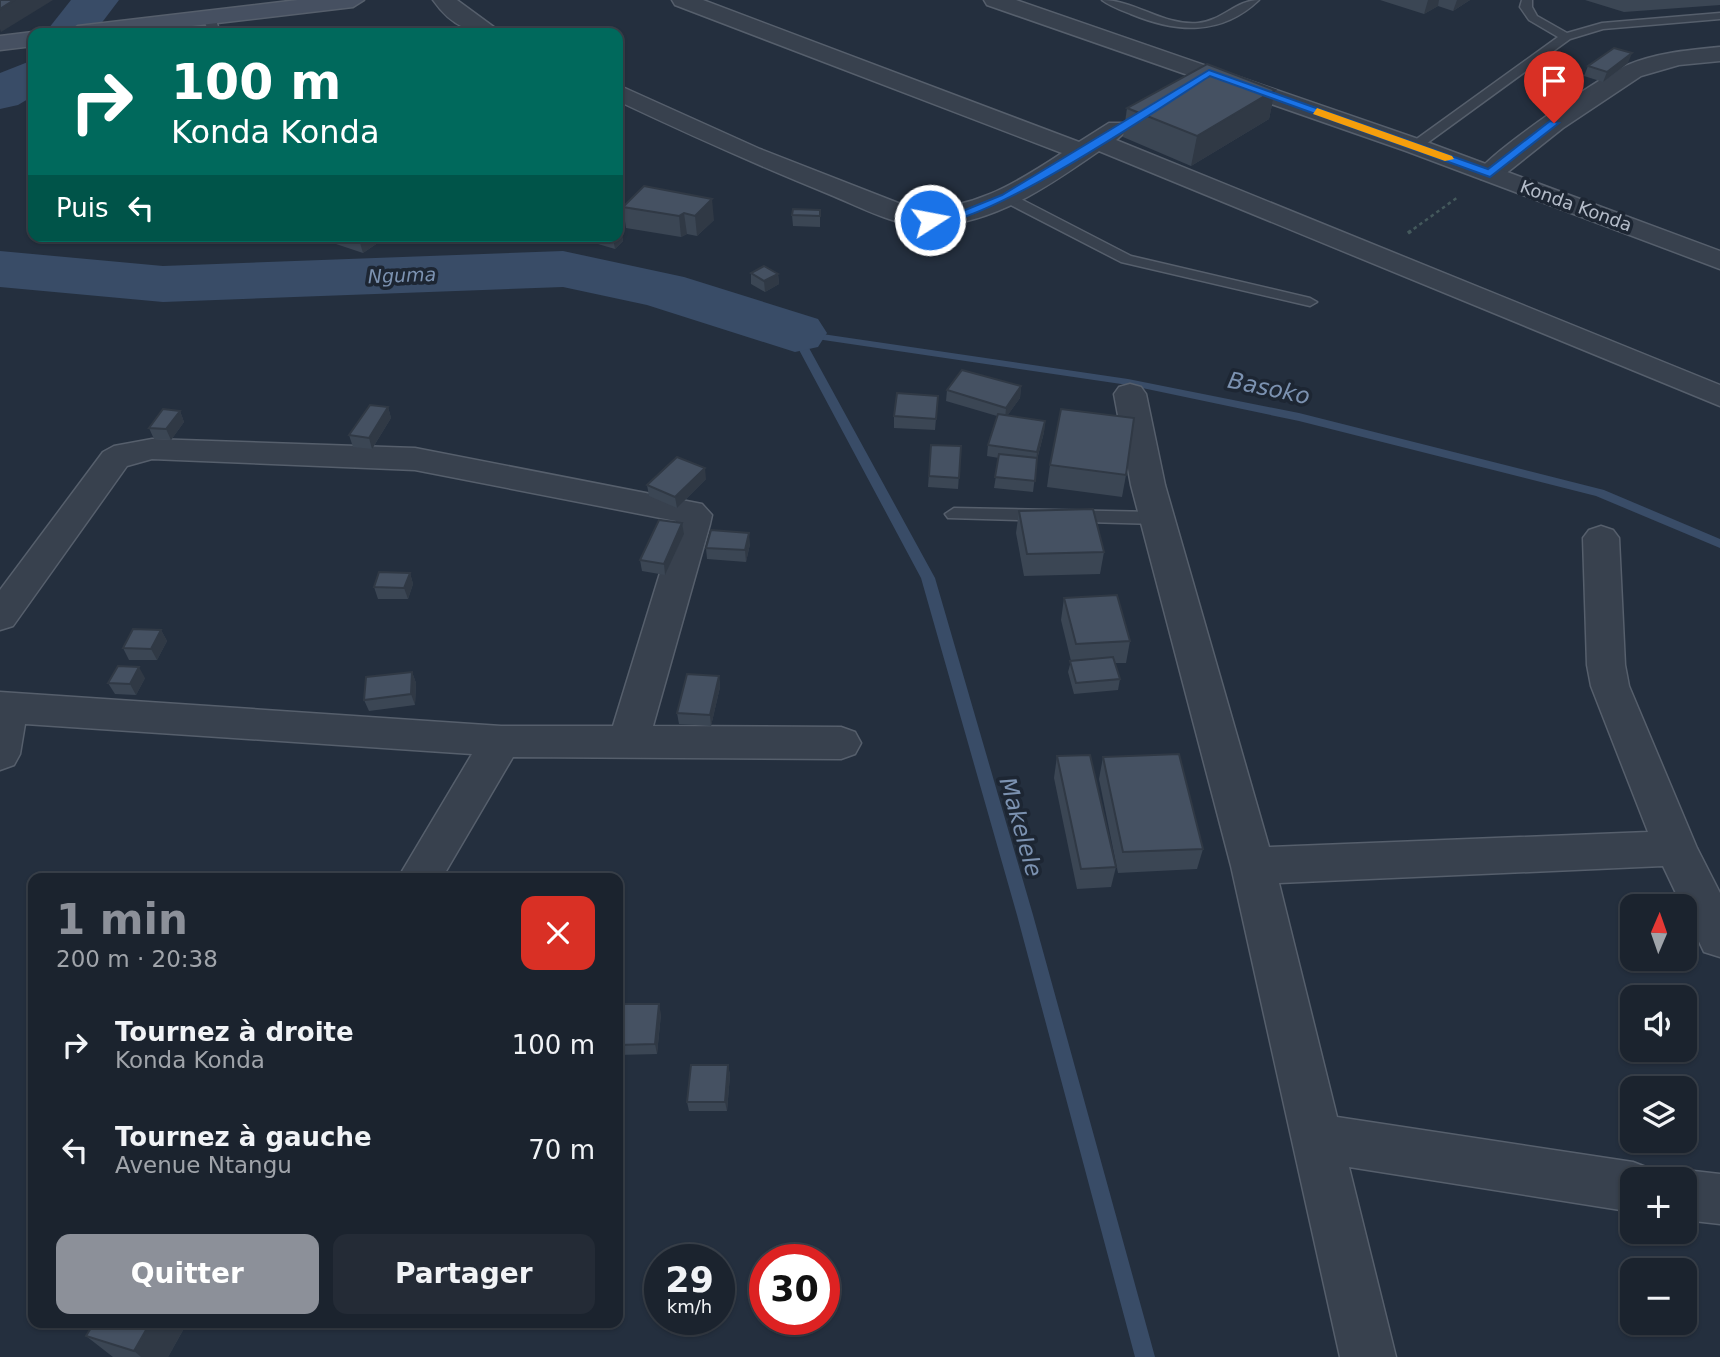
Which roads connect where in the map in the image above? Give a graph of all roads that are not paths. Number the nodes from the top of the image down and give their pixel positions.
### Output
1 (353, 0) edge
2 (444, 0) edge
3 (683, 0) edge
4 (995, 0) edge
5 (1107, 0) edge
6 (1254, 0) edge
7 (1527, 0) edge
8 (1720, 16) edge
9 (212, 25) edge
10 (172, 27) edge
11 (480, 28) edge
12 (1566, 37) junction
13 (28, 39) edge
14 (0, 43) edge
15 (1720, 54) edge
16 (1209, 73) junction
17 (1175, 93) edge
18 (623, 94) edge
19 (1141, 114) edge
20 (1415, 146) junction
21 (1089, 147) junction
22 (1490, 173) junction
23 (1006, 197) junction
24 (1720, 261) edge
25 (1310, 302) dead end
26 (1130, 394) dead end
27 (1720, 396) edge
28 (954, 514) dead end
29 (1157, 519) junction
30 (1601, 538) dead end
31 (0, 617) edge
32 (4, 708) edge
33 (501, 741) junction
34 (841, 743) dead end
35 (628, 744) junction
36 (0, 754) edge
37 (1676, 848) junction
38 (1253, 866) junction
39 (423, 873) edge
40 (1720, 938) edge
41 (1315, 1138) junction
42 (1620, 1185) edge
43 (1697, 1196) edge
44 (1720, 1199) edge
45 (1368, 1357) edge

1 - 9 main road
2 - 11 street
3 - 21 street
4 - 16 street, Konda Konda
5 - 6 lane
7 - 12 lane
8 - 12 lane
9 - 10 main road
12 - 20 lane
13 - 14 main road
15 - 22 street
16 - 17 street
16 - 20 street, Konda Konda
18 - 23 street
19 - 21 street
20 - 22 street, Konda Konda
21 - 23 street
21 - 27 street
22 - 24 street, Konda Konda
23 - 25 lane
26 - 29 street
28 - 29 lane
29 - 38 street
30 - 37 street
31 - 35 street
32 - 33 street
32 - 36 street
33 - 35 street
33 - 39 street
34 - 35 street
37 - 38 street
37 - 40 street
38 - 41 street
41 - 42 street
41 - 45 street
43 - 44 street

